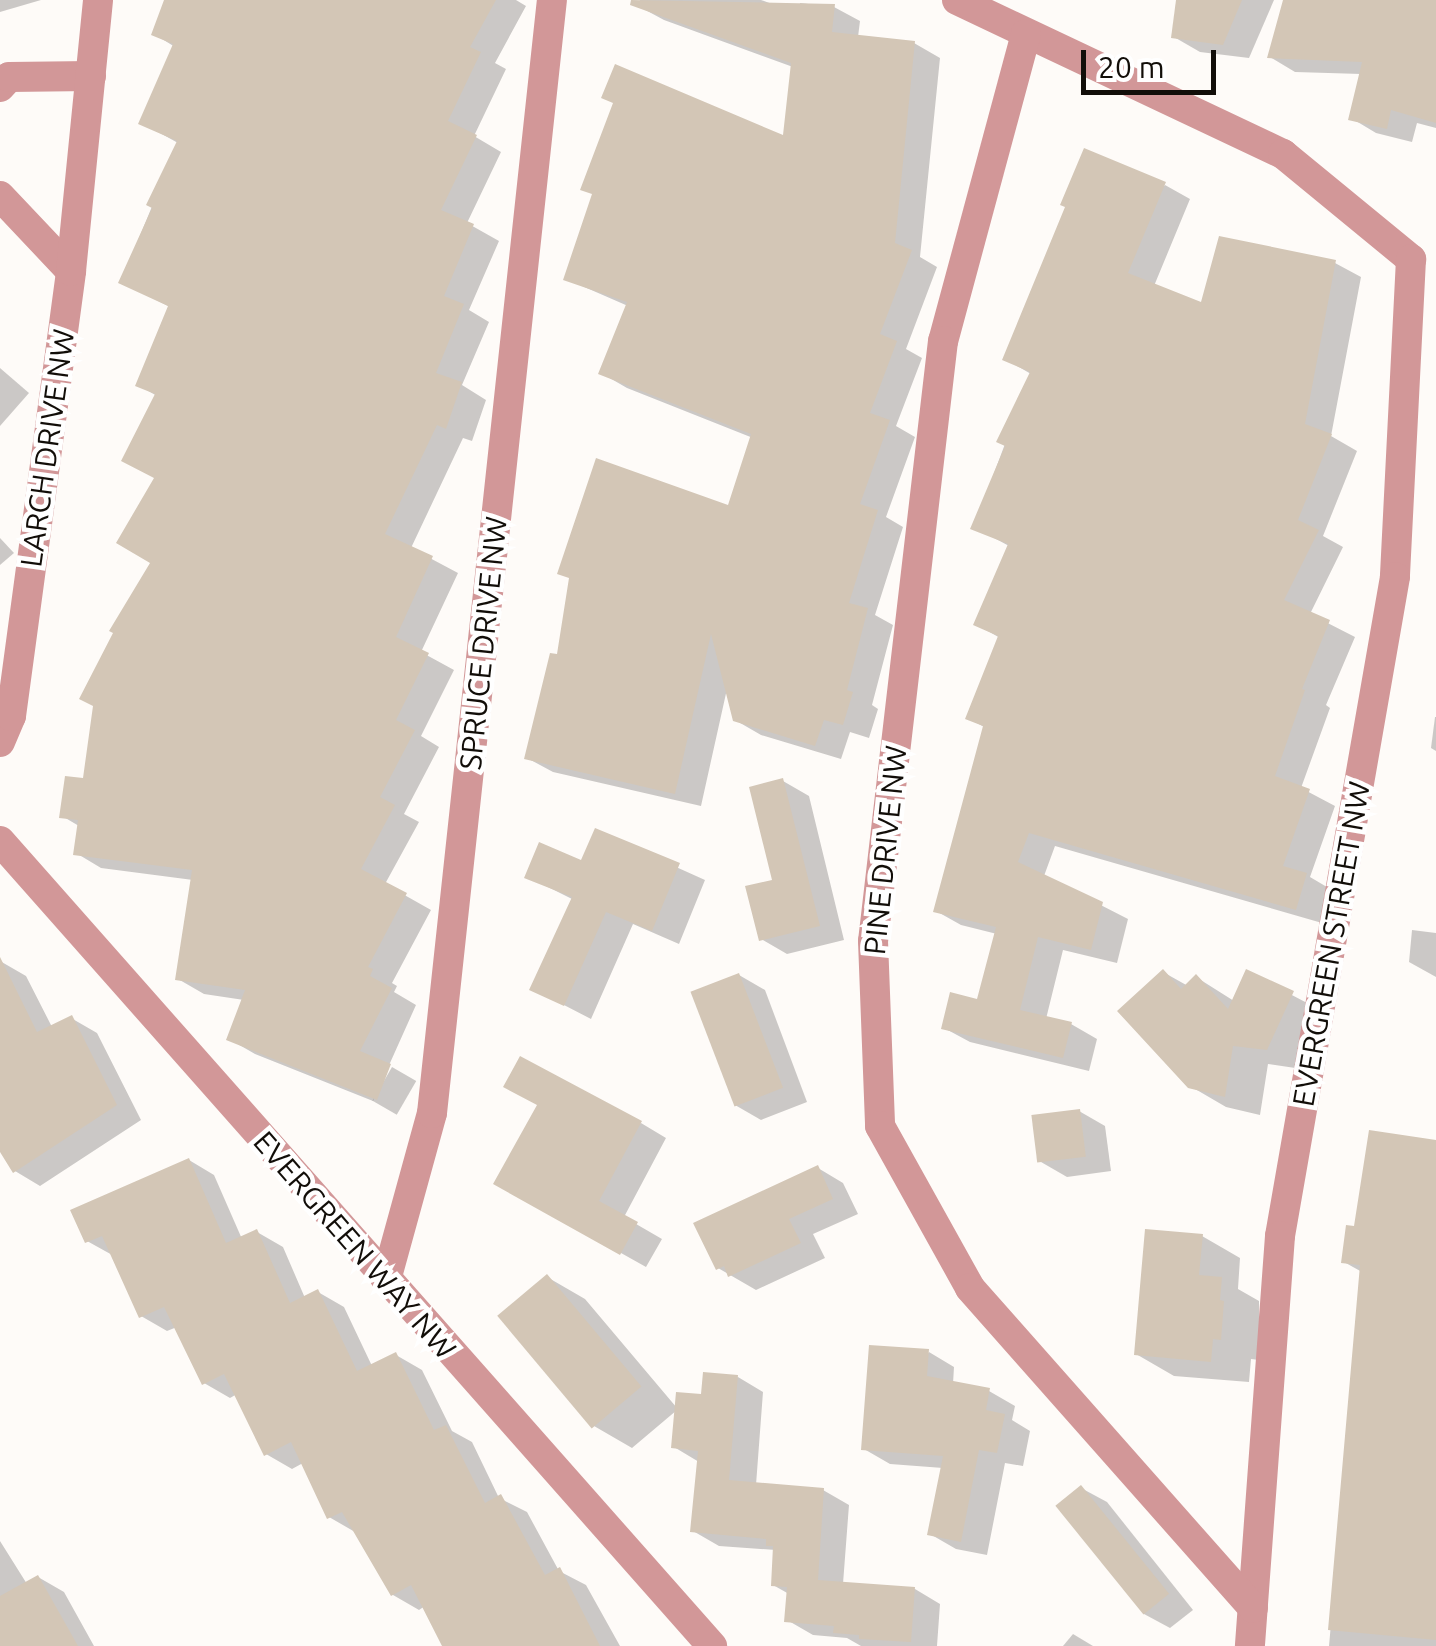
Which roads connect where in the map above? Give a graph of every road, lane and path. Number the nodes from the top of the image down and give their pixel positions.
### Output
1 (98, 0) edge
2 (552, 0) edge
3 (957, 0) edge
4 (1026, 34) junction
5 (91, 76) junction
6 (0, 87) edge
7 (0, 196) edge
8 (71, 272) junction
9 (0, 742) edge
10 (0, 842) edge
11 (386, 1280) junction
12 (1253, 1608) junction
13 (712, 1646) edge
14 (1250, 1646) edge

1 - 5 street, LARCH DRIVE NW
2 - 11 street, SPRUCE DRIVE NW
3 - 4 street
4 - 12 street, PINE DRIVE NW
4 - 12 street, EVERGREEN STREET NW
5 - 6 street
5 - 8 street, LARCH DRIVE NW
7 - 8 street
8 - 9 street, LARCH DRIVE NW
10 - 11 street, EVERGREEN WAY NW
11 - 13 street, EVERGREEN WAY NW
12 - 14 street, EVERGREEN STREET NW

